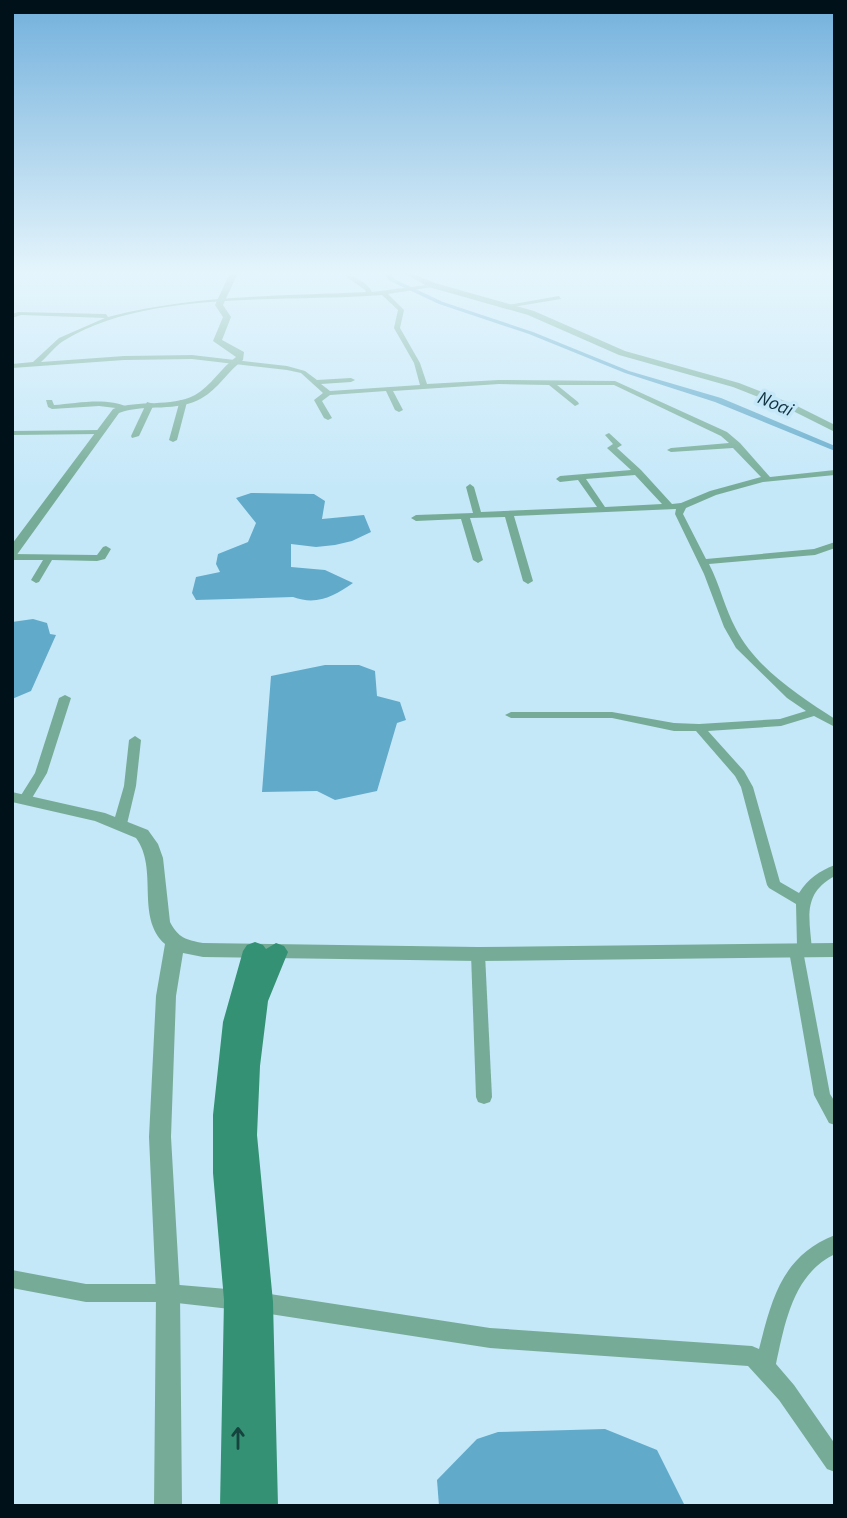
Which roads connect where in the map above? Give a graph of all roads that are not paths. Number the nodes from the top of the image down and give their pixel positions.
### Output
1 (52, 346) edge
2 (226, 346) edge
3 (407, 346) edge
4 (606, 346) edge
5 (233, 362) junction
6 (34, 363) junction
7 (12, 366) edge
8 (351, 380) dead end
9 (315, 382) junction
10 (551, 383) junction
11 (425, 388) junction
12 (390, 391) junction
13 (328, 393) junction
14 (49, 402) dead end
15 (183, 402) junction
16 (150, 404) junction
17 (575, 404) dead end
18 (124, 407) junction
19 (399, 410) dead end
20 (328, 418) dead end
21 (835, 429) edge
22 (99, 432) junction
23 (12, 433) edge
24 (609, 435) dead end
25 (135, 436) dead end
26 (173, 440) dead end
27 (737, 444) junction
28 (671, 450) dead end
29 (638, 472) junction
30 (835, 472) edge
31 (581, 478) junction
32 (560, 479) dead end
33 (766, 480) junction
34 (470, 487) dead end
35 (669, 506) junction
36 (682, 506) junction
37 (603, 510) junction
38 (509, 514) junction
39 (465, 516) junction
40 (478, 516) junction
41 (416, 518) dead end
42 (835, 545) edge
43 (106, 549) dead end
44 (12, 555) edge
45 (49, 558) junction
46 (478, 560) dead end
47 (702, 562) junction
48 (36, 580) dead end
49 (528, 581) dead end
50 (65, 698) dead end
51 (814, 712) junction
52 (511, 715) dead end
53 (835, 724) edge
54 (699, 728) junction
55 (135, 740) dead end
56 (18, 799) edge
57 (120, 824) junction
58 (835, 870) edge
59 (802, 900) junction
60 (175, 943) junction
61 (835, 950) edge
62 (265, 951) junction
63 (800, 951) junction
64 (478, 954) junction
65 (484, 1097) dead end
66 (835, 1118) edge
67 (835, 1244) edge
68 (12, 1279) edge
69 (168, 1293) junction
70 (248, 1301) junction
71 (765, 1366) junction
72 (835, 1461) edge
73 (168, 1506) edge
74 (238, 1506) edge
75 (260, 1506) edge

1 - 6 street
2 - 5 street
3 - 11 street
4 - 21 street
5 - 6 street
5 - 9 street
5 - 15 street
6 - 7 street
8 - 9 street
9 - 13 street
10 - 11 street
10 - 17 street
10 - 27 street
11 - 12 street
12 - 13 street
12 - 19 street
13 - 20 street
14 - 18 street
15 - 16 street
15 - 26 street
16 - 18 street
16 - 25 street
18 - 22 street
22 - 23 street
22 - 44 street
24 - 29 street
27 - 28 street
27 - 33 street
29 - 31 street
29 - 35 street
30 - 33 street
31 - 32 street
31 - 37 street
33 - 36 street
34 - 40 street
35 - 36 street
35 - 37 street
36 - 47 street
37 - 38 street
38 - 40 street
38 - 49 street
39 - 40 street
39 - 41 street
39 - 46 street
42 - 47 street
43 - 45 street
44 - 45 street
45 - 48 street
47 - 51 street
50 - 56 street
51 - 53 street
51 - 54 street
52 - 54 street
54 - 59 street
55 - 57 street
56 - 57 street
57 - 60 street
58 - 59 street
59 - 63 street
60 - 62 street
60 - 69 street
61 - 63 street
62 - 64 street
62 - 70 main road
63 - 64 street
63 - 66 street
64 - 65 street
67 - 71 street
68 - 69 street
69 - 70 street
69 - 73 street
70 - 71 street
74 -> 70 main road
70 - 75 main road
71 - 72 street

